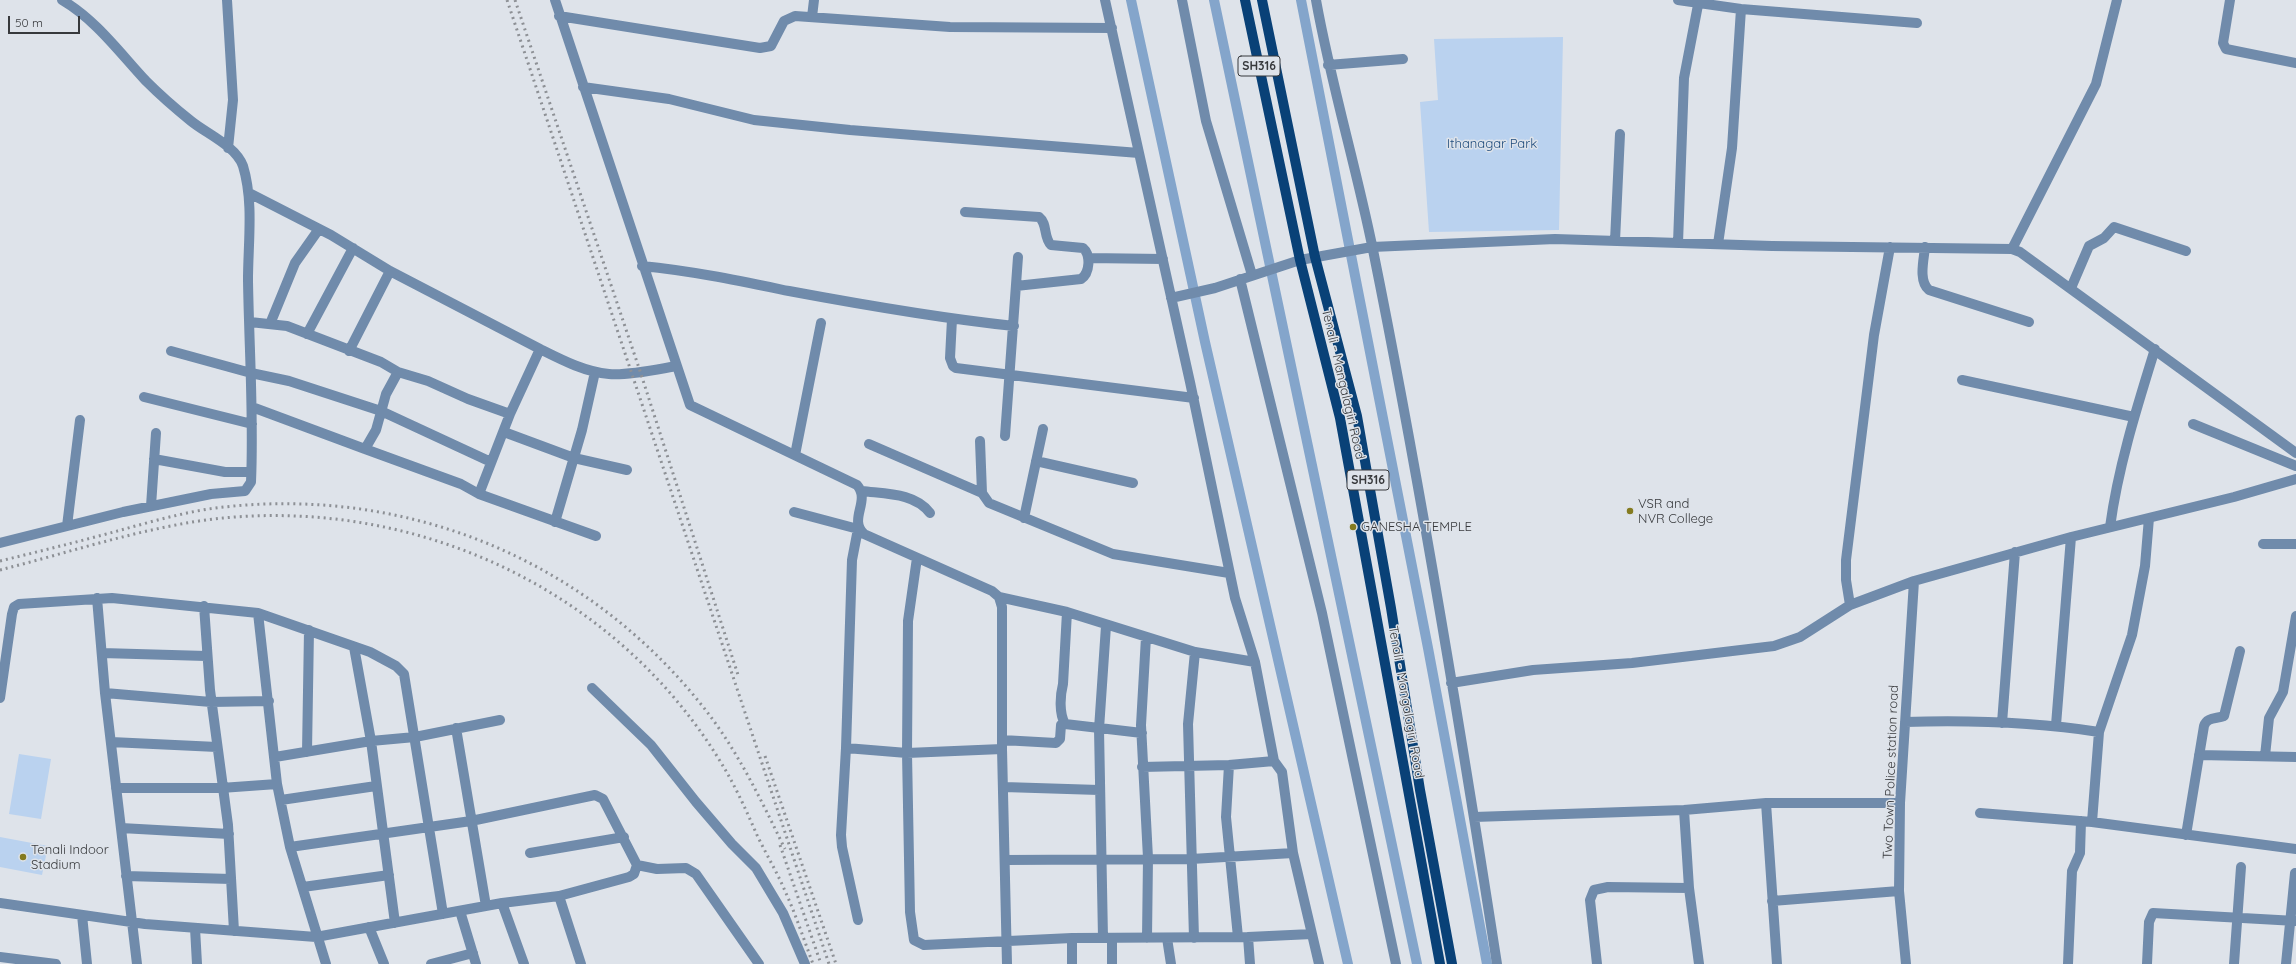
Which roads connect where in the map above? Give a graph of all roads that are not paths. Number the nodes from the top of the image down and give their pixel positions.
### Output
1 (62, 0) edge
2 (227, 0) edge
3 (555, 0) edge
4 (814, 0) edge
5 (1105, 0) edge
6 (1182, 0) edge
7 (1245, 0) edge
8 (1262, 0) edge
9 (1316, 0) edge
10 (1678, 0) edge
11 (2117, 0) edge
12 (2230, 0) edge
13 (1698, 5) junction
14 (1741, 10) junction
15 (560, 16) junction
16 (812, 17) junction
17 (1917, 23) dead end
18 (1112, 28) junction
19 (1403, 59) dead end
20 (2296, 63) edge
21 (1328, 65) junction
22 (583, 87) junction
23 (1620, 134) dead end
24 (228, 148) junction
25 (1139, 153) junction
26 (249, 193) junction
27 (965, 212) dead end
28 (319, 230) junction
29 (1615, 241) junction
30 (1678, 243) junction
31 (1718, 244) junction
32 (1890, 247) junction
33 (1925, 247) junction
34 (353, 248) junction
35 (1367, 248) junction
36 (2012, 248) junction
37 (2186, 251) dead end
38 (1018, 257) dead end
39 (1315, 257) junction
40 (1088, 258) junction
41 (1163, 258) junction
42 (1300, 260) junction
43 (642, 266) junction
44 (390, 271) junction
45 (1252, 275) junction
46 (1240, 279) junction
47 (1016, 286) junction
48 (2071, 288) junction
49 (1172, 298) junction
50 (952, 319) junction
51 (250, 322) junction
52 (2029, 322) dead end
53 (821, 323) dead end
54 (270, 324) junction
55 (1014, 326) junction
56 (307, 334) junction
57 (540, 349) junction
58 (2155, 349) junction
59 (171, 350) dead end
60 (349, 352) junction
61 (677, 366) junction
62 (398, 372) junction
63 (595, 372) junction
64 (251, 373) junction
65 (1009, 375) junction
66 (1962, 380) dead end
67 (144, 397) dead end
68 (1194, 398) junction
69 (252, 407) junction
70 (381, 411) junction
71 (510, 414) junction
72 (2134, 417) junction
73 (80, 420) dead end
74 (252, 424) junction
75 (2193, 424) dead end
76 (1043, 429) dead end
77 (156, 432) dead end
78 (504, 432) junction
79 (1005, 436) dead end
80 (980, 441) dead end
81 (870, 444) dead end
82 (365, 449) junction
83 (2296, 453) edge
84 (795, 455) junction
85 (574, 458) junction
86 (154, 459) junction
87 (1036, 461) junction
88 (491, 462) junction
89 (2296, 466) edge
90 (627, 470) dead end
91 (252, 472) junction
92 (2296, 479) edge
93 (1133, 483) dead end
94 (862, 491) junction
95 (982, 493) junction
96 (479, 494) junction
97 (151, 506) junction
98 (794, 512) dead end
99 (930, 513) dead end
100 (1024, 518) junction
101 (2149, 518) junction
102 (555, 522) junction
103 (67, 526) junction
104 (2110, 527) junction
105 (858, 529) junction
106 (596, 536) dead end
107 (2071, 537) junction
108 (0, 543) edge
109 (2263, 544) dead end
110 (2296, 544) edge
111 (2016, 552) junction
112 (917, 558) junction
113 (1229, 573) junction
114 (1914, 581) junction
115 (999, 597) junction
116 (98, 598) junction
117 (1850, 605) junction
118 (204, 606) junction
119 (1067, 612) junction
120 (258, 613) junction
121 (2296, 616) edge
122 (1106, 626) junction
123 (309, 630) junction
124 (1146, 637) junction
125 (354, 647) junction
126 (2240, 651) dead end
127 (102, 652) junction
128 (1195, 652) junction
129 (206, 656) junction
130 (1255, 662) junction
131 (1451, 683) junction
132 (592, 688) dead end
133 (105, 693) junction
134 (0, 698) edge
135 (269, 701) junction
136 (211, 702) junction
137 (500, 720) dead end
138 (1905, 722) junction
139 (2002, 723) junction
140 (1064, 724) junction
141 (2056, 725) junction
142 (456, 728) junction
143 (1099, 729) junction
144 (2099, 732) junction
145 (1142, 733) junction
146 (415, 737) junction
147 (371, 741) junction
148 (110, 742) junction
149 (1002, 744) junction
150 (217, 747) junction
151 (846, 748) junction
152 (307, 752) junction
153 (907, 753) junction
154 (2199, 754) junction
155 (2265, 756) junction
156 (275, 757) junction
157 (2296, 757) edge
158 (1274, 761) junction
159 (1229, 765) junction
160 (1189, 766) junction
161 (1142, 767) junction
162 (277, 784) junction
163 (376, 786) junction
164 (1004, 787) junction
165 (116, 788) junction
166 (222, 788) junction
167 (1099, 790) junction
168 (281, 800) junction
169 (1766, 803) junction
170 (1900, 803) junction
171 (1684, 810) junction
172 (1980, 813) dead end
173 (1474, 818) junction
174 (471, 821) junction
175 (2081, 821) junction
176 (2092, 822) junction
177 (429, 826) junction
178 (121, 828) junction
179 (229, 834) junction
180 (383, 834) junction
181 (2186, 835) junction
182 (624, 837) junction
183 (290, 847) junction
184 (2296, 849) edge
185 (530, 853) dead end
186 (1293, 853) junction
187 (1148, 858) junction
188 (1229, 858) junction
189 (1191, 859) junction
190 (1005, 860) junction
191 (1101, 861) junction
192 (637, 865) junction
193 (2241, 868) dead end
194 (2295, 873) dead end
195 (389, 875) junction
196 (126, 876) junction
197 (231, 879) junction
198 (302, 888) junction
199 (1689, 888) junction
200 (1900, 891) junction
201 (560, 896) junction
202 (1772, 901) junction
203 (0, 903) edge
204 (502, 903) junction
205 (486, 906) junction
206 (460, 911) junction
207 (443, 914) junction
208 (82, 915) junction
209 (2236, 918) junction
210 (858, 920) dead end
211 (2293, 921) edge
212 (131, 922) junction
213 (395, 922) junction
214 (369, 927) junction
215 (195, 928) junction
216 (234, 931) junction
217 (1312, 934) junction
218 (316, 937) junction
219 (1243, 937) junction
220 (1072, 938) junction
221 (1107, 938) junction
222 (1147, 938) junction
223 (1167, 938) junction
224 (1194, 938) junction
225 (1007, 941) junction
226 (473, 953) junction
227 (0, 957) edge
228 (56, 964) edge
229 (87, 964) edge
230 (137, 964) edge
231 (197, 964) edge
232 (326, 964) edge
233 (384, 964) edge
234 (431, 964) edge
235 (476, 964) edge
236 (524, 964) edge
237 (581, 964) edge
238 (759, 964) edge
239 (805, 964) edge
240 (1007, 964) edge
241 (1072, 964) edge
242 (1112, 964) edge
243 (1171, 964) edge
244 (1250, 964) edge
245 (1319, 964) edge
246 (1396, 964) edge
247 (1440, 964) edge
248 (1452, 964) edge
249 (1497, 964) edge
250 (1597, 964) edge
251 (1699, 964) edge
252 (1777, 964) edge
253 (1906, 964) edge
254 (2068, 964) edge
255 (2147, 964) edge
256 (2234, 964) edge
257 (2286, 964) edge

1 - 24 street
2 - 24 street
3 - 15 street
4 - 16 street
5 - 18 street
6 - 45 street
7 - 42 main road, Tenali - Mangalagiri Road / SH316
8 - 39 main road, Tenali - Mangalagiri Road / SH316
9 - 21 street
10 - 13 street
11 - 36 street
12 - 20 street
13 - 14 street
13 - 30 street
14 - 17 street
14 - 31 street
15 - 16 street
15 - 22 street
16 - 18 street
18 - 25 street
19 - 21 street
21 - 35 street
22 - 25 street
22 - 43 street
23 - 29 street
24 - 26 street
25 - 41 street
26 - 28 street
26 - 51 street
27 - 40 street
28 - 34 street
28 - 54 street
29 - 30 street
29 - 35 street
30 - 31 street
31 - 32 street
32 - 33 street
32 - 117 street
33 - 36 street
33 - 52 street
34 - 44 street
34 - 56 street
35 - 39 street
35 - 131 street
36 - 48 street
37 - 48 street
38 - 47 street
39 - 42 street
39 - 248 main road, Tenali - Mangalagiri Road / SH316
40 - 41 street
40 - 47 street
41 - 49 street
42 - 45 street
42 - 247 main road, Tenali - Mangalagiri Road / SH316
43 - 50 street
43 - 61 street
44 - 57 street
44 - 60 street
45 - 46 street
46 - 49 street
46 - 246 street
47 - 55 street
48 - 58 street
49 - 68 street
50 - 55 street
50 - 65 street
51 - 54 street
51 - 64 street
53 - 84 street
54 - 56 street
55 - 65 street
56 - 60 street
57 - 63 street
57 - 71 street
58 - 72 street
58 - 83 street
59 - 64 street
60 - 62 street
61 - 63 street
61 - 84 street
62 - 70 street
62 - 71 street
63 - 85 street
64 - 69 street
64 - 70 street
65 - 68 street
65 - 79 street
66 - 72 street
67 - 74 street
68 - 113 street
69 - 74 street
69 - 82 street
70 - 82 street
70 - 88 street
71 - 78 street
72 - 104 street
73 - 103 street
74 - 91 street
75 - 89 street
76 - 87 street
77 - 86 street
78 - 85 street
78 - 88 street
80 - 95 street
81 - 95 street
82 - 96 street
84 - 94 street
85 - 90 street
85 - 102 street
86 - 91 street
86 - 97 street
87 - 93 street
87 - 100 street
88 - 96 street
91 - 97 street
92 - 101 street
94 - 99 street
94 - 105 street
95 - 100 street
96 - 102 street
97 - 103 street
98 - 105 street
100 - 113 street
101 - 104 street
101 - 144 street
102 - 106 street
103 - 108 street
104 - 107 street
105 - 112 street
105 - 151 street
107 - 111 street
107 - 141 street
109 - 110 street
111 - 114 street
111 - 139 street
112 - 115 street
112 - 153 street
113 - 130 street
114 - 117 street
114 - 138 street, Two Town Police station road
115 - 119 street
115 - 149 street
116 - 118 street
116 - 127 street
116 - 134 street
117 - 131 street
118 - 120 street
118 - 129 street
119 - 122 street
119 - 140 street
120 - 123 street
120 - 135 street
121 - 155 street
122 - 124 street
122 - 143 street
123 - 125 street
123 - 152 street
124 - 128 street
124 - 145 street
125 - 146 street
125 - 147 street
126 - 154 street
127 - 129 street
127 - 133 street
128 - 130 street
128 - 160 street
129 - 136 street
130 - 158 street
131 - 173 street
132 - 239 street
133 - 136 street
133 - 148 street
135 - 136 street
135 - 156 street
136 - 150 street
137 - 142 street
138 - 139 street
138 - 170 street, Two Town Police station road
139 - 141 street
140 - 143 street
140 - 149 street
141 - 144 street
142 - 146 street
142 - 174 street
143 - 145 street
143 - 167 street
144 - 176 street
145 - 161 street
146 - 147 street
146 - 177 street
147 - 152 street
147 - 163 street
148 - 150 street
148 - 165 street
149 - 153 street
149 - 164 street
150 - 166 street
151 - 153 street
151 - 210 street
152 - 156 street
153 - 225 street
154 - 155 street
154 - 181 street
155 - 157 street
156 - 162 street
158 - 159 street
158 - 186 street
159 - 160 street
159 - 188 street
160 - 161 street
160 - 189 street
161 - 187 street
162 - 166 street
162 - 168 street
163 - 168 street
163 - 180 street
164 - 167 street
164 - 190 street
165 - 166 street
165 - 178 street
166 - 179 street
167 - 191 street
168 - 183 street
169 - 170 street
169 - 171 street
169 - 202 street
170 - 200 street, Two Town Police station road
171 - 173 street
171 - 199 street
172 - 175 street
173 - 249 street
174 - 177 street
174 - 182 street
174 - 205 street
175 - 176 street
175 - 254 street
176 - 181 street
177 - 180 street
177 - 207 street
178 - 179 street
178 - 196 street
179 - 197 street
180 - 183 street
180 - 195 street
181 - 184 street
182 - 185 street
182 - 192 street
183 - 198 street
186 - 188 street
186 - 217 street
187 - 189 street
187 - 191 street
187 - 222 street
188 - 189 street
188 - 219 street
189 - 224 street
190 - 191 street
190 - 225 street
191 - 221 street
192 - 201 street
192 - 238 street
193 - 209 street
194 - 211 street
195 - 198 street
195 - 213 street
196 - 197 street
196 - 212 street
197 - 216 street
198 - 218 street
199 - 250 street
199 - 251 street
200 - 202 street
200 - 253 street, Two Town Police station road
201 - 204 street
201 - 237 street
202 - 252 street
203 - 208 street
204 - 205 street
204 - 236 street
205 - 206 street
206 - 207 street
206 - 226 street
207 - 213 street
208 - 212 street
208 - 229 street
209 - 211 street
209 - 255 street
209 - 256 street
211 - 257 street
212 - 215 street
212 - 230 street
213 - 214 street
214 - 218 street
214 - 233 street
215 - 216 street
215 - 231 street
216 - 218 street
217 - 219 street
217 - 245 street
218 - 232 street
219 - 224 street
219 - 244 street
220 - 221 street
220 - 225 street
220 - 241 street
221 - 222 street
221 - 242 street
222 - 223 street
223 - 224 street
223 - 243 street
225 - 240 street
226 - 234 street
226 - 235 street
227 - 228 street

